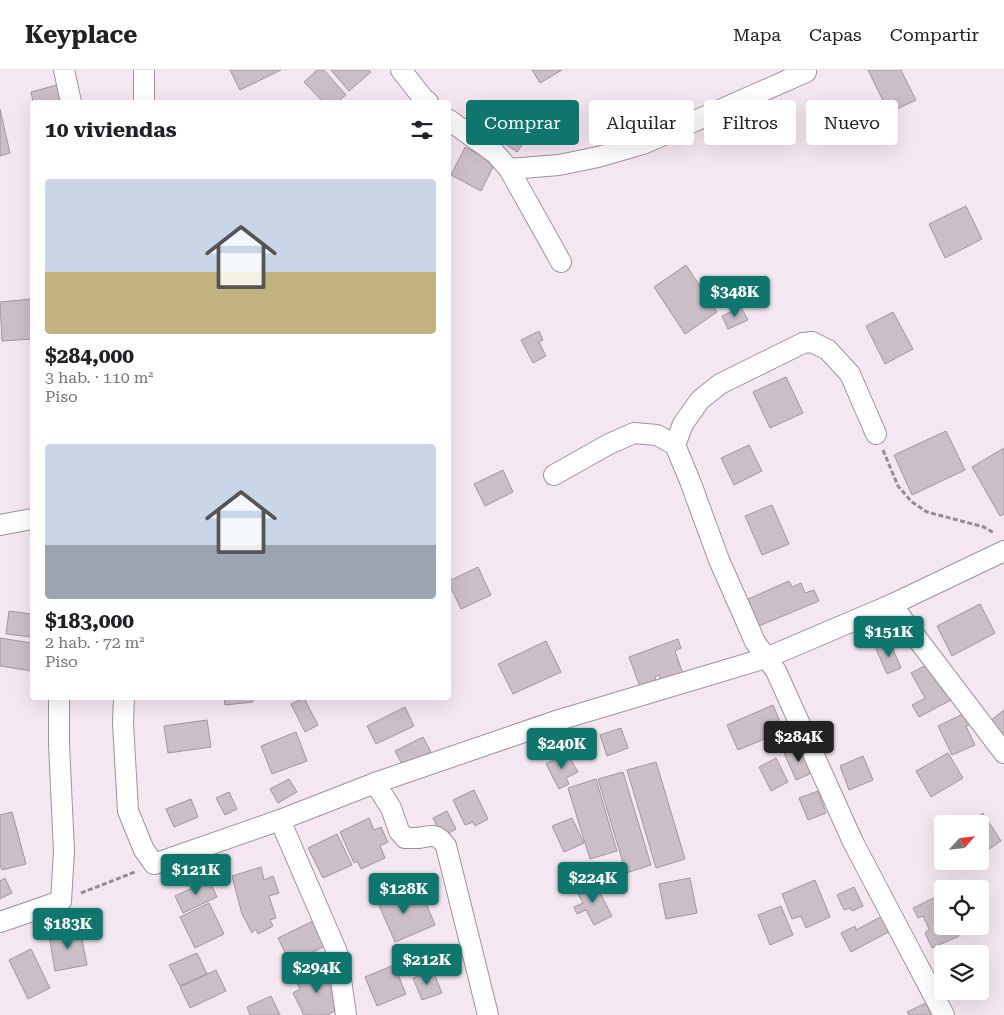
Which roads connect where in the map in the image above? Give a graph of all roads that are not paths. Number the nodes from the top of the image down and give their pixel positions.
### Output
1 (64, 70) edge
2 (144, 70) edge
3 (401, 70) edge
4 (806, 72) dead end
5 (71, 100) edge
6 (144, 100) edge
7 (426, 100) edge
8 (451, 121) edge
9 (509, 169) junction
10 (561, 262) dead end
11 (876, 434) road end
12 (676, 446) junction
13 (554, 475) dead end
14 (30, 519) edge
15 (0, 525) edge
16 (1002, 544) edge
17 (893, 604) junction
18 (766, 658) junction
19 (60, 700) edge
20 (124, 700) edge
21 (1004, 753) edge
22 (375, 784) junction
23 (280, 820) junction
24 (0, 922) edge
25 (346, 1015) edge
26 (488, 1015) edge
27 (944, 1015) edge

1 - 5 street
2 - 6 street
3 - 7 street
4 - 9 street
8 - 9 street
9 - 10 street
11 - 12 street
12 - 13 street
12 - 18 street
14 - 15 street
16 - 17 street
17 - 18 street
17 - 21 street
18 - 22 street
18 - 27 street
19 - 24 street
20 - 23 street
22 - 23 street
22 - 26 street
23 - 25 street

